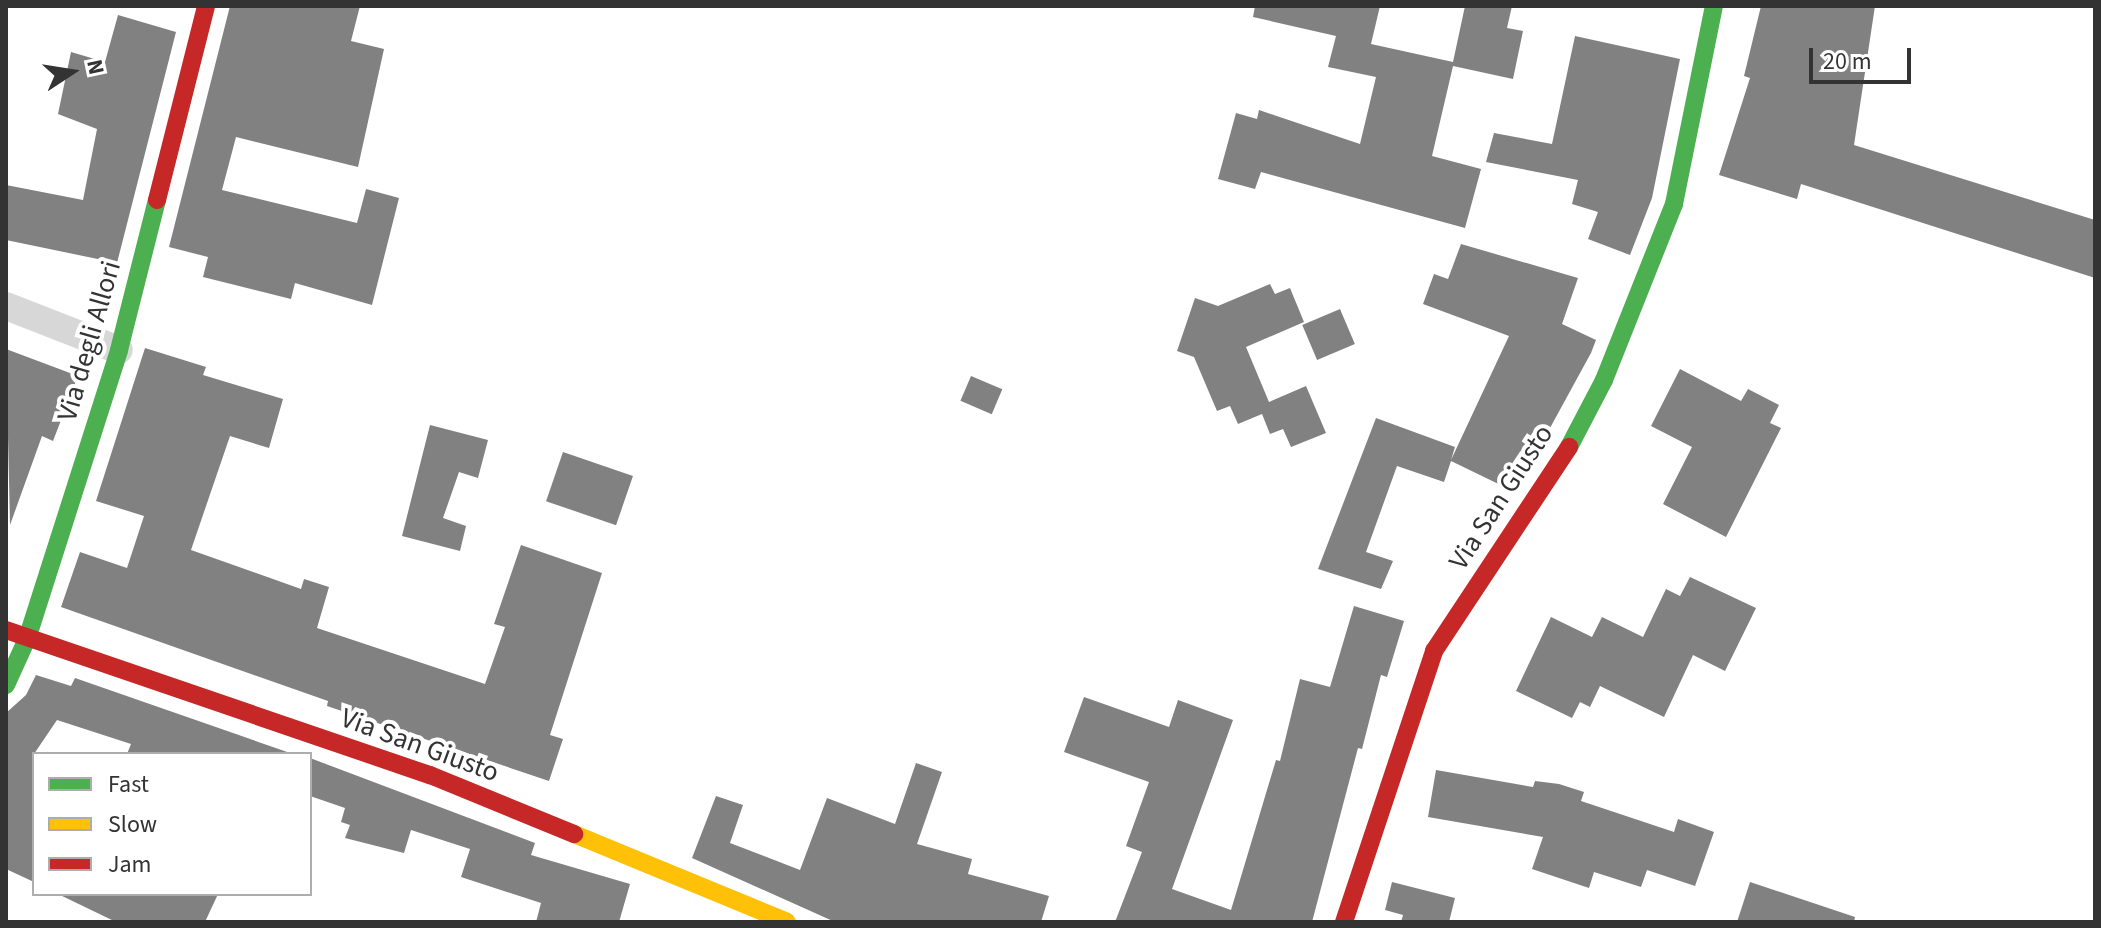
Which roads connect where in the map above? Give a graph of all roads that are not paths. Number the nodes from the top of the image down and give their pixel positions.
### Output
1 (206, 6) edge
2 (1714, 6) edge
3 (6, 306) edge
4 (119, 350) junction
5 (6, 630) edge
6 (27, 639) junction
7 (6, 685) edge
8 (787, 922) edge
9 (1344, 922) edge

1 - 4 street, Via degli Allori
2 - 9 street, Via San Giusto
3 - 4 street
4 - 6 street, Via degli Allori
5 - 6 street, Via San Giusto
6 - 7 street, Via degli Allori
6 - 8 street, Via San Giusto

